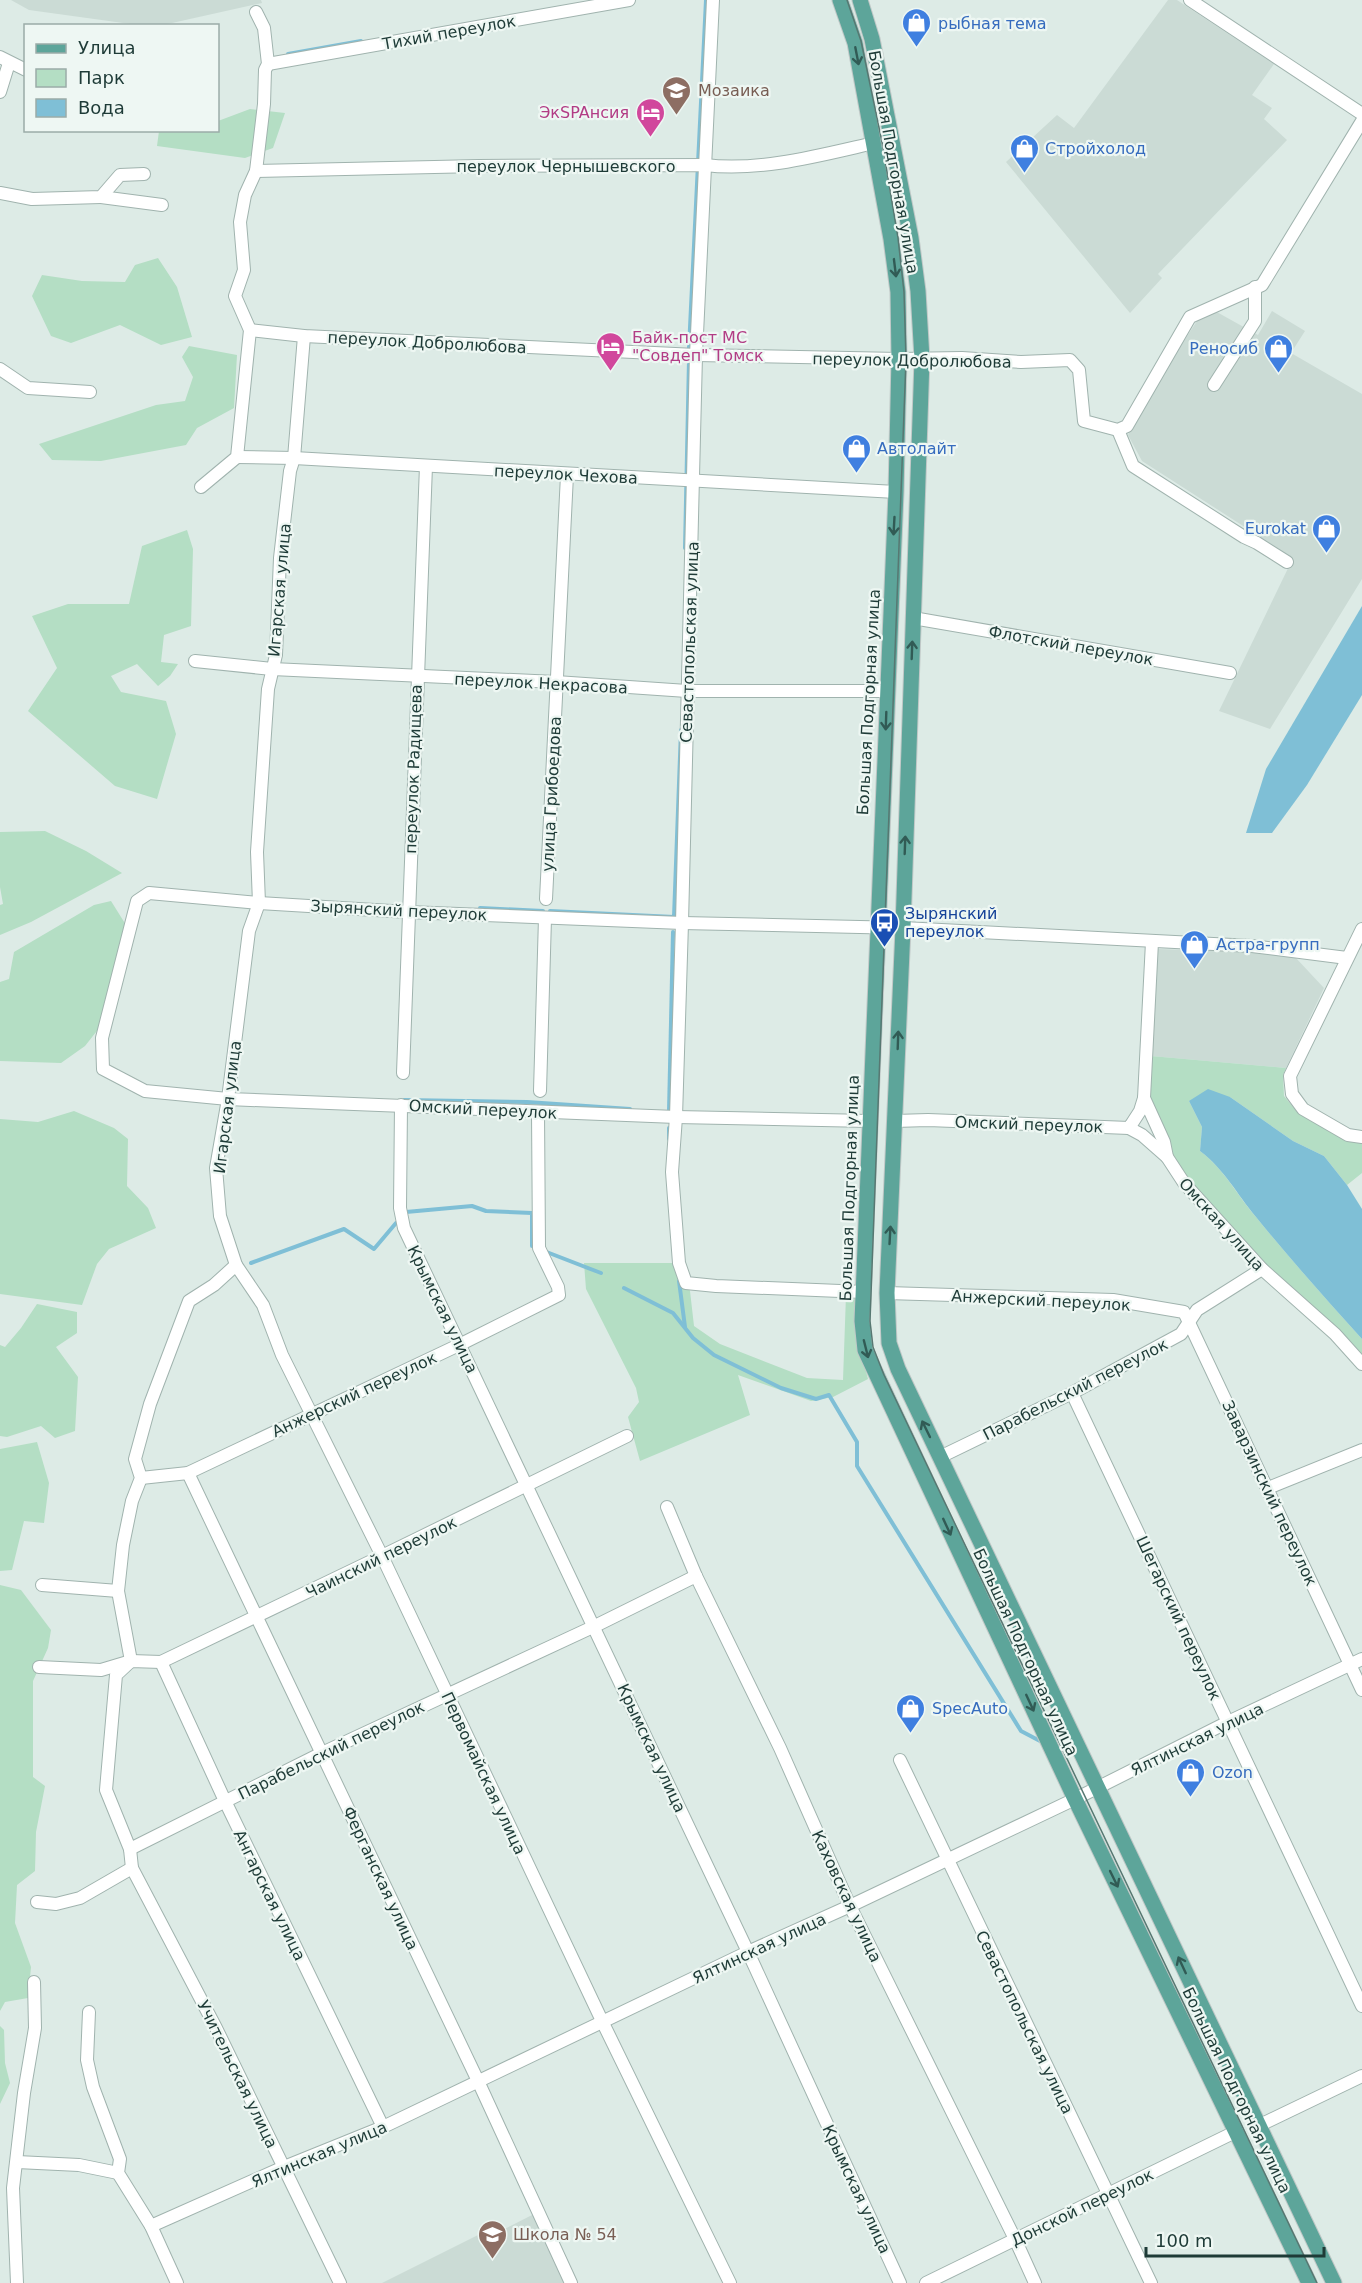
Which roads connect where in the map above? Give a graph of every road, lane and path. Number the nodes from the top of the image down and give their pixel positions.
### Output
1 (629, 0) edge
2 (712, 0) edge
3 (840, 0) edge
4 (860, 0) edge
5 (1190, 0) edge
6 (256, 12) dead end
7 (4, 60) edge
8 (268, 64) junction
9 (24, 69) edge
10 (0, 92) edge
11 (1362, 114) edge
12 (1362, 121) edge
13 (874, 143) junction
14 (705, 165) junction
15 (256, 171) junction
16 (144, 174) dead end
17 (0, 194) edge
18 (101, 197) junction
19 (162, 205) dead end
20 (1255, 287) junction
21 (249, 330) junction
22 (304, 336) junction
23 (696, 355) junction
24 (899, 359) junction
25 (922, 359) junction
26 (0, 369) edge
27 (1214, 385) dead end
28 (90, 392) dead end
29 (1118, 430) junction
30 (237, 457) junction
31 (294, 458) junction
32 (426, 466) junction
33 (567, 475) junction
34 (694, 481) junction
35 (201, 487) dead end
36 (896, 492) junction
37 (1287, 562) dead end
38 (913, 618) junction
39 (195, 662) dead end
40 (272, 669) junction
41 (1230, 673) dead end
42 (417, 677) junction
43 (556, 682) junction
44 (687, 691) junction
45 (887, 691) junction
46 (546, 898) dead end
47 (258, 903) junction
48 (408, 912) junction
49 (545, 918) junction
50 (682, 923) junction
51 (876, 927) junction
52 (903, 928) junction
53 (1362, 929) edge
54 (1152, 942) junction
55 (1347, 958) junction
56 (103, 1069) joint
57 (403, 1073) dead end
58 (540, 1091) dead end
59 (1144, 1098) junction
60 (228, 1099) junction
61 (401, 1105) junction
62 (538, 1112) junction
63 (675, 1117) junction
64 (869, 1121) junction
65 (895, 1122) junction
66 (1129, 1128) junction
67 (1362, 1137) edge
68 (1167, 1157) junction
69 (236, 1265) junction
70 (1262, 1269) junction
71 (864, 1292) junction
72 (887, 1293) junction
73 (1188, 1322) junction
74 (461, 1344) junction
75 (1362, 1364) edge
76 (1072, 1392) junction
77 (312, 1414) junction
78 (627, 1436) dead end
79 (1362, 1450) edge
80 (940, 1458) junction
81 (188, 1473) junction
82 (141, 1479) junction
83 (527, 1485) junction
84 (1268, 1488) junction
85 (667, 1507) dead end
86 (382, 1557) junction
87 (696, 1576) junction
88 (42, 1585) dead end
89 (118, 1591) junction
90 (257, 1617) junction
91 (595, 1626) junction
92 (1362, 1659) edge
93 (131, 1661) junction
94 (160, 1662) junction
95 (1349, 1665) junction
96 (39, 1667) dead end
97 (1362, 1690) edge
98 (446, 1694) junction
99 (1228, 1722) junction
100 (322, 1753) junction
101 (900, 1760) dead end
102 (1098, 1788) junction
103 (1075, 1799) junction
104 (225, 1801) junction
105 (130, 1849) junction
106 (947, 1860) junction
107 (132, 1868) junction
108 (37, 1902) dead end
109 (850, 1906) junction
110 (748, 1952) junction
111 (34, 1982) dead end
112 (1362, 2006) edge
113 (89, 2012) dead end
114 (603, 2023) junction
115 (1362, 2076) edge
116 (477, 2081) junction
117 (1258, 2126) junction
118 (383, 2127) junction
119 (1237, 2131) junction
120 (17, 2162) junction
121 (284, 2167) junction
122 (118, 2173) junction
123 (1108, 2194) junction
124 (151, 2226) junction
125 (1015, 2239) junction
126 (17, 2283) edge
127 (177, 2283) edge
128 (340, 2283) edge
129 (571, 2283) edge
130 (730, 2283) edge
131 (900, 2283) edge
132 (926, 2283) edge
133 (1035, 2283) edge
134 (1151, 2283) edge
135 (1310, 2283) edge
136 (1334, 2283) edge

1 - 8 street, Тихий переулок
2 - 14 street, Севастопольская улица
3 -> 13 main road, Большая Подгорная улица
4 - 25 main road, Большая Подгорная улица
5 - 11 street
6 - 8 street
7 - 9 street
7 - 10 street
8 - 15 street
12 - 20 street
13 - 14 street, переулок Чернышевского
13 -> 24 main road, Большая Подгорная улица
14 - 15 street, переулок Чернышевского
14 - 23 street, Севастопольская улица
15 - 21 street
16 - 18 street
17 - 18 street
18 - 19 street
20 - 27 street
20 - 29 street
21 - 22 street, переулок Добролюбова
21 - 30 street
22 - 23 street, переулок Добролюбова
22 - 31 street, Игарская улица
23 - 24 street, переулок Добролюбова
23 - 34 street, Севастопольская улица
24 - 25 street, переулок Добролюбова
24 - 36 main road, Большая Подгорная улица
25 - 29 street, переулок Добролюбова
25 - 38 main road, Большая Подгорная улица
26 - 28 street
29 - 37 street
30 - 31 street, переулок Чехова
30 - 35 street
31 - 32 street, переулок Чехова
31 - 40 street, Игарская улица
32 - 33 street, переулок Чехова
32 - 42 street, переулок Радищева
33 - 34 street, переулок Чехова
33 - 43 street, улица Грибоедова
34 - 36 street, переулок Чехова
34 - 44 street, Севастопольская улица
36 -> 45 main road, Большая Подгорная улица
38 - 41 street, Флотский переулок
52 -> 38 main road, Большая Подгорная улица
39 - 40 street, переулок Некрасова
40 - 42 street, переулок Некрасова
40 - 47 street, Игарская улица
42 - 43 street, переулок Некрасова
42 - 48 street, переулок Радищева
43 - 44 street, переулок Некрасова
43 - 46 street, улица Грибоедова
44 - 45 street, переулок Некрасова
44 - 50 street, Севастопольская улица
45 -> 51 main road, Большая Подгорная улица
47 - 48 street, Зырянский переулок
47 - 56 street, Зырянский переулок
47 - 60 street, Игарская улица
48 - 49 street, Зырянский переулок
48 - 57 street, переулок Радищева
49 - 50 street, Зырянский переулок
49 - 58 street
50 - 51 street, Зырянский переулок
50 - 63 street, Севастопольская улица
51 - 52 street, Зырянский переулок
51 - 64 main road, Большая Подгорная улица
52 - 54 street, Зырянский переулок
65 -> 52 main road, Большая Подгорная улица
53 - 55 street
54 - 55 street, Зырянский переулок
54 - 59 street, Омская улица
55 - 67 street
56 - 60 street, Омский переулок
59 - 66 street
59 - 68 street, Омская улица
60 - 61 street, Омский переулок
60 - 69 street, Игарская улица
61 - 62 street, Омский переулок
61 - 74 street, Крымская улица
62 - 63 street, Омский переулок
62 - 74 street, Анжерский переулок
63 - 64 street, Омский переулок
63 - 71 street, Севастопольская улица
64 - 71 main road, Большая Подгорная улица
65 - 66 street, Омский переулок
72 -> 65 main road, Большая Подгорная улица
66 - 68 street
68 - 70 street, Омская улица
69 - 77 street, Первомайская улица
69 - 82 street
70 - 73 street, Парабельский переулок
70 - 75 street, Омская улица
71 -> 103 main road, Большая Подгорная улица
72 - 73 street, Анжерский переулок
80 -> 72 main road, Большая Подгорная улица
73 - 76 street, Парабельский переулок
73 - 84 street, Заварзинский переулок
74 - 77 street, Анжерский переулок
74 - 83 street, Крымская улица
76 - 80 street, Парабельский переулок
76 - 99 street, Шегарский переулок
77 - 81 street, Анжерский переулок
77 - 86 street, Первомайская улица
78 - 83 street, Чаинский переулок
79 - 84 street
80 - 102 main road, Большая Подгорная улица
81 - 82 street, Анжерский переулок
81 - 90 street, Ферганская улица
82 - 89 street
83 - 86 street, Чаинский переулок
83 - 91 street, Крымская улица
84 - 95 street, Заварзинский переулок
85 - 87 street, Каховская улица
86 - 90 street, Чаинский переулок
86 - 98 street, Первомайская улица
87 - 91 street, Парабельский переулок
87 - 109 street, Каховская улица
88 - 89 street
89 - 93 street
90 - 94 street, Чаинский переулок
90 - 100 street, Ферганская улица
91 - 98 street, Парабельский переулок
91 - 110 street, Крымская улица
92 - 95 street, Ялтинская улица
93 - 94 street, Чаинский переулок
93 - 96 street, Чаинский переулок
93 - 105 street
94 - 104 street, Ангарская улица
95 - 97 street, Заварзинский переулок
95 - 99 street, Ялтинская улица
98 - 100 street, Парабельский переулок
98 - 114 street, Первомайская улица
99 - 102 street, Ялтинская улица
99 - 112 street, Шегарский переулок
100 - 104 street, Парабельский переулок
100 - 116 street, Ферганская улица
101 - 106 street, Севастопольская улица
102 - 103 street, Ялтинская улица
117 -> 102 main road, Большая Подгорная улица
103 - 106 street, Ялтинская улица
103 -> 119 main road, Большая Подгорная улица
104 - 105 street, Парабельский переулок
104 - 118 street, Ангарская улица
105 - 107 street
106 - 109 street, Ялтинская улица
106 - 123 street, Севастопольская улица
107 - 108 street
107 - 121 street, Учительская улица
109 - 110 street, Ялтинская улица
109 - 125 street, Каховская улица
110 - 114 street, Ялтинская улица
110 - 131 street, Крымская улица
111 - 120 street
113 - 122 street
114 - 116 street, Ялтинская улица
114 - 130 street, Первомайская улица
115 - 117 street
116 - 118 street, Ялтинская улица
116 - 129 street, Ферганская улица
117 - 136 main road, Большая Подгорная улица
118 - 121 street, Ялтинская улица
119 - 123 street, Донской переулок
119 - 135 main road, Большая Подгорная улица
120 - 122 street
120 - 126 street
121 - 124 street, Ялтинская улица
121 - 128 street, Учительская улица
122 - 124 street
123 - 125 street, Донской переулок
123 - 134 street, Севастопольская улица
124 - 127 street
125 - 132 street, Донской переулок
125 - 133 street, Каховская улица

